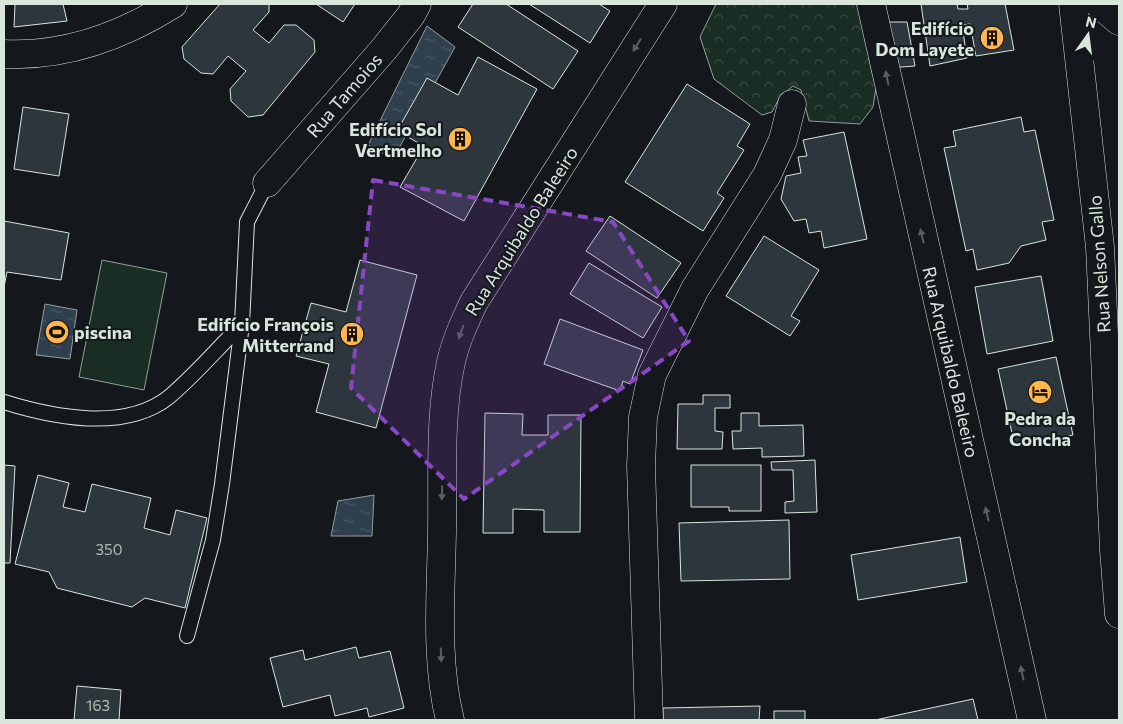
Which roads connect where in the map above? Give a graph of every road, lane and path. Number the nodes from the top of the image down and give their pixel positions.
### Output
1 (173, 4) edge
2 (417, 4) edge
3 (663, 4) edge
4 (871, 4) edge
5 (1073, 4) edge
6 (1099, 4) edge
7 (1119, 21) edge
8 (4, 54) edge
9 (792, 104) dead end
10 (267, 184) joint
11 (1100, 247) junction
12 (1119, 319) edge
13 (242, 324) junction
14 (4, 402) edge
15 (1119, 614) edge
16 (186, 636) dead end
17 (450, 720) edge
18 (649, 720) edge
19 (1032, 720) edge

1 - 8 street
2 - 10 street, Rua Tamoios
3 -> 17 street, Rua Arquibaldo Baleeiro
19 -> 4 street, Rua Arquibaldo Baleeiro
5 - 11 street, Rua Nelson Gallo
6 - 7 street
9 - 18 street
10 - 13 lane
11 - 12 street
11 - 15 street, Rua Nelson Gallo
13 - 14 lane
13 - 16 lane

